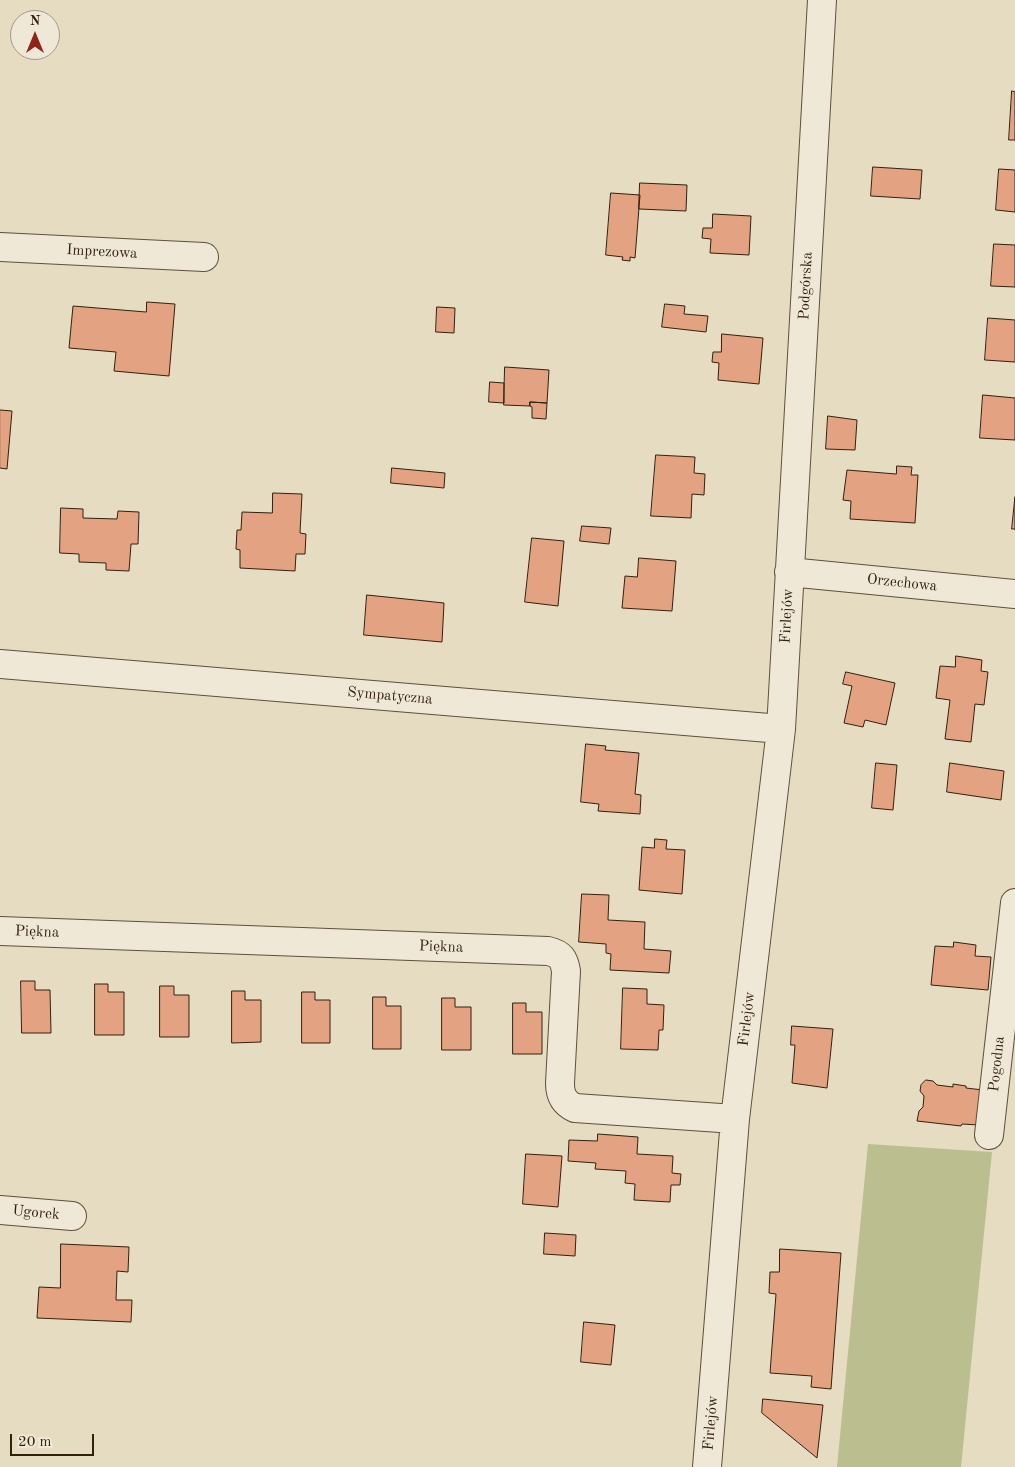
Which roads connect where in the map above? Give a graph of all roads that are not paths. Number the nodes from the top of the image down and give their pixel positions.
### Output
1 (822, 0) edge
2 (0, 247) edge
3 (204, 257) dead end
4 (789, 572) junction
5 (1015, 594) edge
6 (0, 664) edge
7 (781, 729) junction
8 (1015, 903) edge
9 (0, 931) edge
10 (735, 1118) junction
11 (989, 1135) dead end
12 (0, 1210) edge
13 (72, 1216) dead end
14 (707, 1467) edge

1 - 4 street, Podgórska
2 - 3 street, Imprezowa
4 - 5 street, Orzechowa
4 - 7 street, Firlejów
6 - 7 street, Sympatyczna
7 - 10 street, Firlejów
8 - 11 street, Pogodna
9 - 10 street, Piękna
10 - 14 street, Firlejów
12 - 13 street, Ugorek

